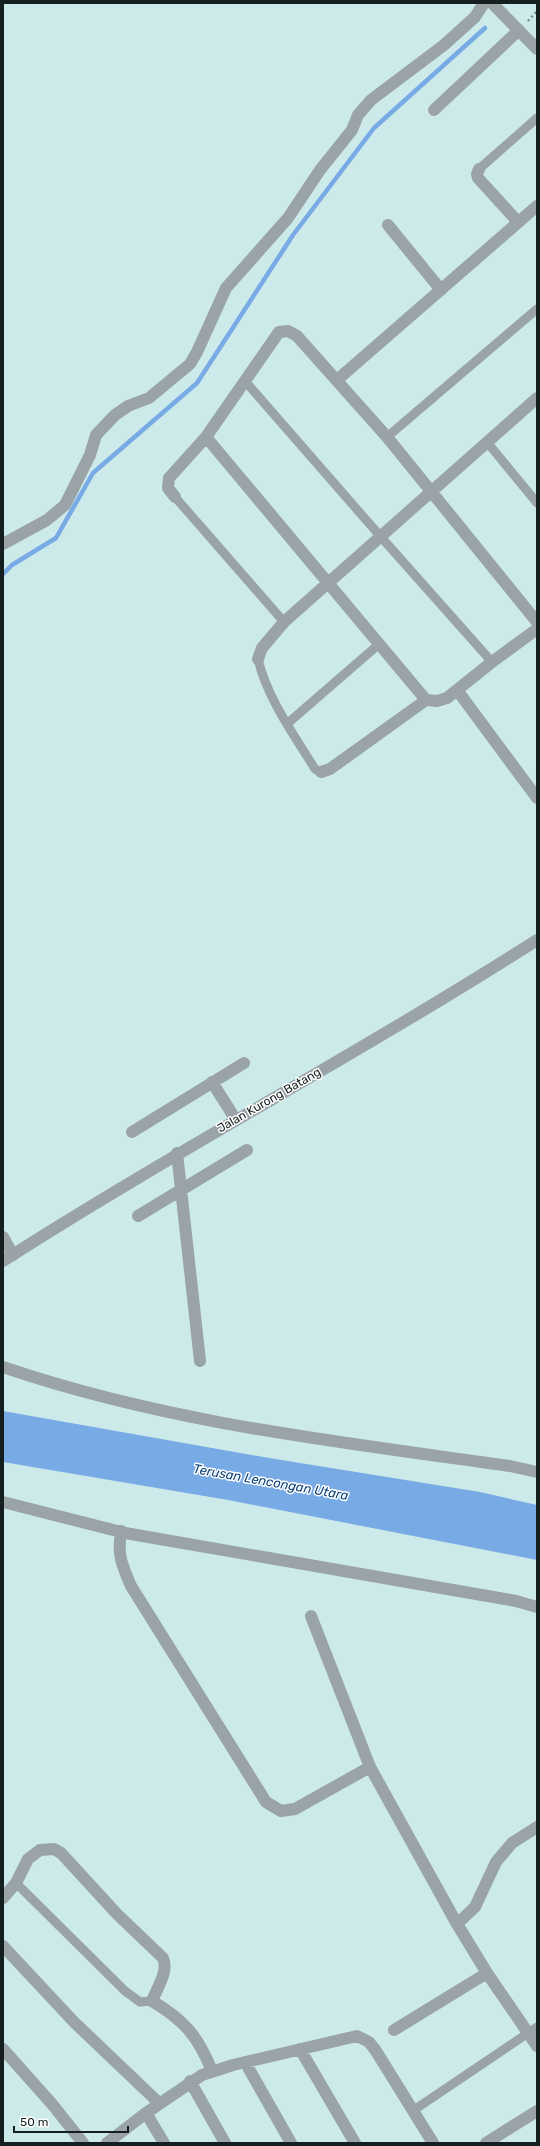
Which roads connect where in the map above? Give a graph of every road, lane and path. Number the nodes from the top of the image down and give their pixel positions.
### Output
1 (484, 3) edge
2 (492, 3) edge
3 (519, 30) junction
4 (537, 49) edge
5 (434, 110) dead end
6 (537, 118) edge
7 (479, 169) joint
8 (537, 206) edge
9 (518, 222) junction
10 (388, 225) dead end
11 (441, 290) junction
12 (537, 309) edge
13 (337, 380) junction
14 (245, 381) junction
15 (537, 398) edge
16 (206, 437) junction
17 (387, 437) junction
18 (487, 442) junction
19 (432, 492) junction
20 (175, 497) joint
21 (537, 503) edge
22 (381, 538) junction
23 (3, 544) edge
24 (328, 583) junction
25 (284, 622) junction
26 (537, 622) edge
27 (537, 629) edge
28 (378, 645) junction
29 (258, 659) joint
30 (492, 662) junction
31 (457, 690) junction
32 (426, 700) junction
33 (288, 723) junction
34 (322, 772) joint
35 (537, 798) edge
36 (537, 940) edge
37 (244, 1063) dead end
38 (212, 1082) junction
39 (236, 1120) junction
40 (132, 1132) dead end
41 (247, 1150) dead end
42 (178, 1153) junction
43 (181, 1190) junction
44 (138, 1216) dead end
45 (3, 1237) edge
46 (8, 1258) edge
47 (200, 1361) dead end
48 (3, 1367) edge
49 (537, 1472) edge
50 (3, 1502) edge
51 (121, 1531) junction
52 (537, 1607) edge
53 (312, 1616) dead end
54 (370, 1767) junction
55 (537, 1827) edge
56 (16, 1883) junction
57 (3, 1898) edge
58 (457, 1924) junction
59 (3, 1946) edge
60 (487, 1973) junction
61 (152, 2001) junction
62 (394, 2030) dead end
63 (533, 2030) edge
64 (537, 2046) edge
65 (3, 2049) edge
66 (300, 2049) junction
67 (246, 2062) junction
68 (212, 2071) junction
69 (190, 2081) junction
70 (159, 2103) junction
71 (414, 2110) junction
72 (537, 2111) edge
73 (146, 2113) junction
74 (83, 2143) edge
75 (107, 2143) edge
76 (164, 2143) edge
77 (225, 2143) edge
78 (291, 2143) edge
79 (355, 2143) edge
80 (433, 2143) edge
81 (486, 2143) edge

1 - 23 street
2 - 3 street
3 - 4 street
3 - 5 street
6 - 7 lane
7 - 9 street
8 - 9 street
9 - 11 street
10 - 11 street
11 - 13 street
12 - 17 lane
13 - 14 street
13 - 17 street
14 - 16 street
14 - 22 lane
15 - 18 street
16 - 20 street
16 - 24 street
17 - 19 street
18 - 19 street
18 - 21 lane
19 - 22 street
19 - 26 street
20 - 25 lane
22 - 24 street
22 - 30 lane
24 - 25 street
24 - 28 street
25 - 29 street
27 - 30 street
28 - 32 street
28 - 33 lane
29 - 33 lane
30 - 31 street
31 - 32 street
31 - 35 street
32 - 34 street
33 - 34 lane
36 - 39 street, Jalan Kurong Batang
37 - 38 street
38 - 39 street
38 - 40 street
39 - 42 street, Jalan Kurong Batang
41 - 43 street
42 - 43 street
42 - 46 street, Jalan Kurong Batang
43 - 44 street
43 - 47 street
45 - 46 street
48 - 49 street
50 - 51 street
51 - 52 street
51 - 54 street
53 - 54 street
54 - 58 street
55 - 58 street
56 - 57 street
56 - 61 lane
56 - 61 street
58 - 60 street
59 - 70 street
60 - 62 street
60 - 63 street
61 - 68 street
63 - 64 street
63 - 71 lane
65 - 74 street
66 - 67 street
66 - 71 street
66 - 79 street
67 - 68 street
67 - 78 street
68 - 69 street
69 - 70 street
69 - 77 street
70 - 73 street
71 - 80 street
72 - 81 street
73 - 75 street
73 - 76 street

